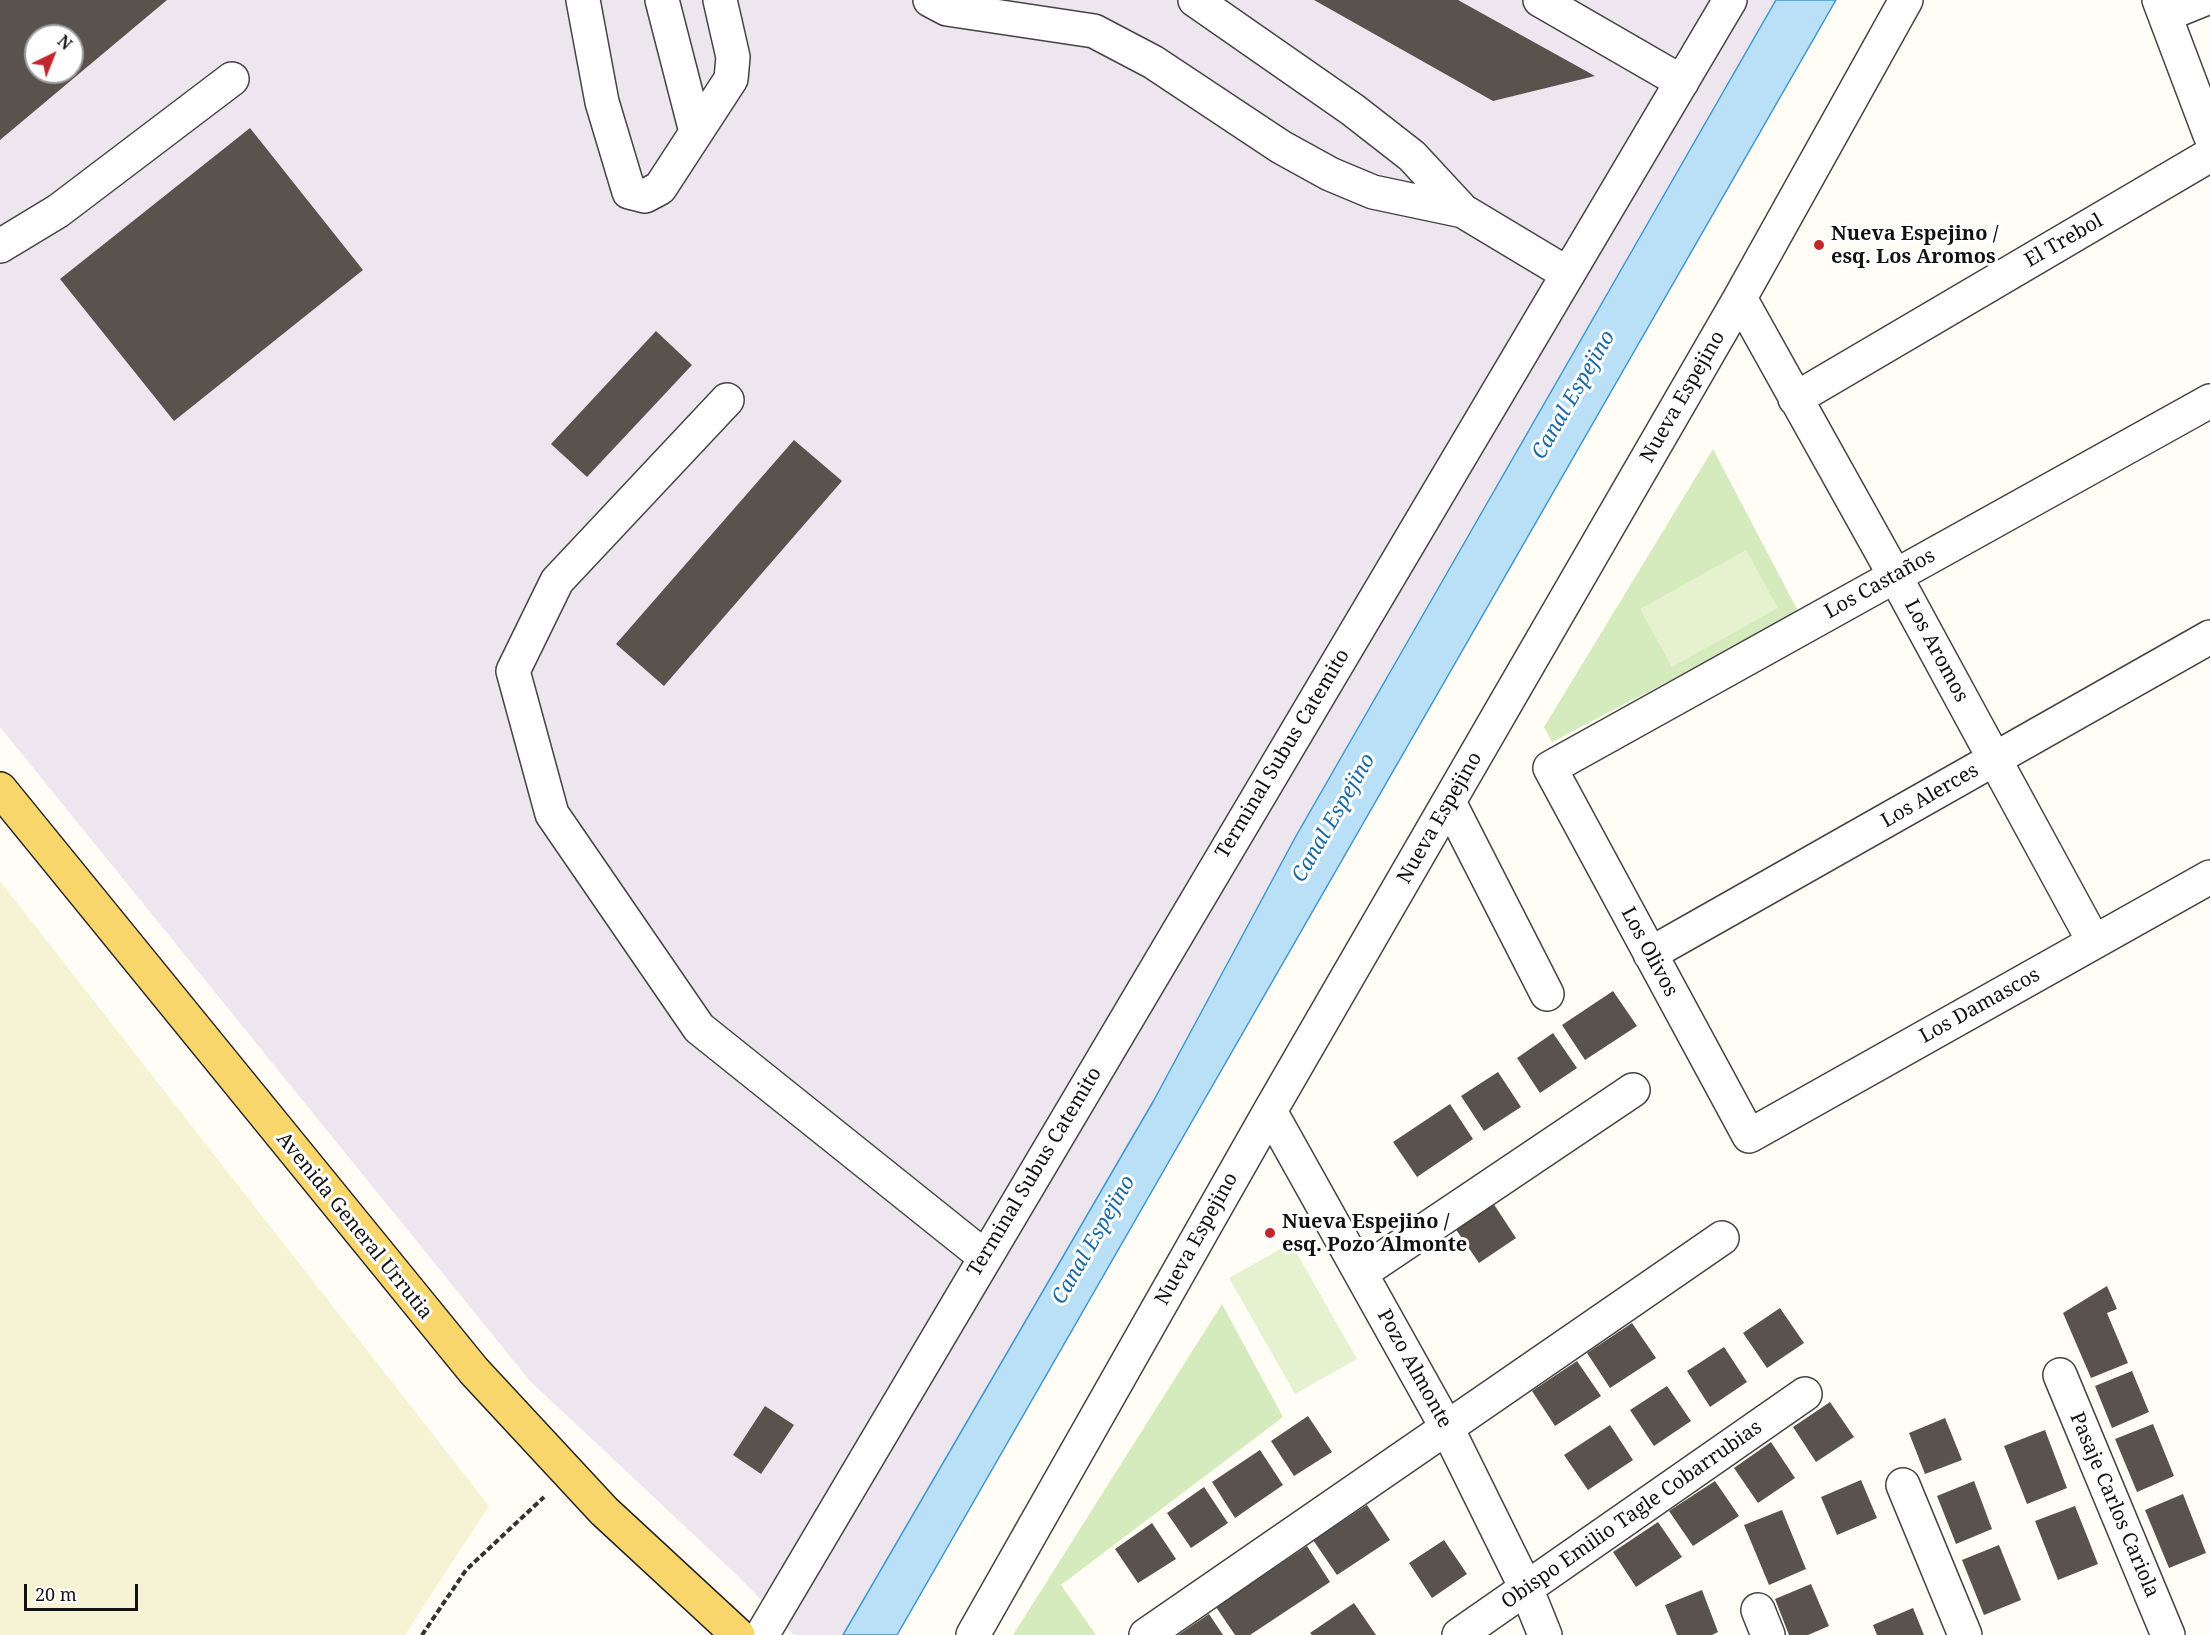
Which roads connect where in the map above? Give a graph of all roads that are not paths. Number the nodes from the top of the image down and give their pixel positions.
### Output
1 (583, 0) edge
2 (662, 0) edge
3 (720, 0) edge
4 (930, 0) edge
5 (1195, 0) edge
6 (1540, 0) edge
7 (1730, 0) edge
8 (1906, 0) edge
9 (2202, 0) edge
10 (2162, 8) edge
11 (231, 79) dead end
12 (1682, 82) junction
13 (696, 132) junction
14 (2210, 135) edge
15 (2210, 155) edge
16 (1463, 212) junction
17 (0, 246) edge
18 (1568, 274) junction
19 (1740, 298) junction
20 (1795, 399) junction
21 (727, 400) dead end
22 (2210, 401) edge
23 (1895, 576) junction
24 (2210, 637) edge
25 (1994, 759) junction
26 (1550, 768) joint
27 (0, 789) edge
28 (1449, 802) junction
29 (2210, 877) edge
30 (2094, 942) junction
31 (1650, 954) junction
32 (1547, 994) dead end
33 (1633, 1090) dead end
34 (1270, 1111) junction
35 (1749, 1136) joint
36 (1722, 1238) dead end
37 (985, 1257) junction
38 (1361, 1273) junction
39 (2060, 1375) dead end
40 (1805, 1394) dead end
41 (1447, 1428) junction
42 (1903, 1485) dead end
43 (1526, 1588) junction
44 (738, 1635) edge
45 (762, 1635) edge
46 (973, 1635) edge
47 (1146, 1635) edge
48 (1459, 1635) edge
49 (1545, 1635) edge
50 (1965, 1635) edge
51 (2168, 1635) edge

1 - 13 street
2 - 13 street
3 - 13 street
4 - 16 street
5 - 16 street
6 - 12 street
7 - 12 street, Terminal Subus Catemito
8 - 19 street, Nueva Espejino
9 - 10 street
10 - 14 street
11 - 17 street
12 - 18 street, Terminal Subus Catemito
15 - 20 street, El Trebol
16 - 18 street
18 - 37 street, Terminal Subus Catemito
19 - 20 street, Los Aromos
19 - 28 street, Nueva Espejino
20 - 23 street, Los Aromos
21 - 37 street
22 - 23 street, Los Castaños
23 - 25 street, Los Aromos
23 - 26 street, Los Castaños
24 - 25 street, Los Alerces
25 - 30 street, Los Aromos
25 - 31 street, Los Alerces
26 - 31 street, Los Olivos
27 - 44 main road, Avenida General Urrutia
28 - 32 street
28 - 34 street, Nueva Espejino
29 - 30 street, Los Damascos
30 - 35 street, Los Damascos
31 - 35 street, Los Olivos
33 - 38 street
34 - 38 street, Pozo Almonte
34 - 46 street, Nueva Espejino
36 - 41 street
37 - 45 street, Terminal Subus Catemito
38 - 41 street, Pozo Almonte
39 - 51 street, Pasaje Carlos Cariola
40 - 43 street, Obispo Emilio Tagle Cobarrubias
41 - 43 street, Pozo Almonte
41 - 47 street
42 - 50 street
43 - 48 street, Obispo Emilio Tagle Cobarrubias
43 - 49 street, Pozo Almonte

